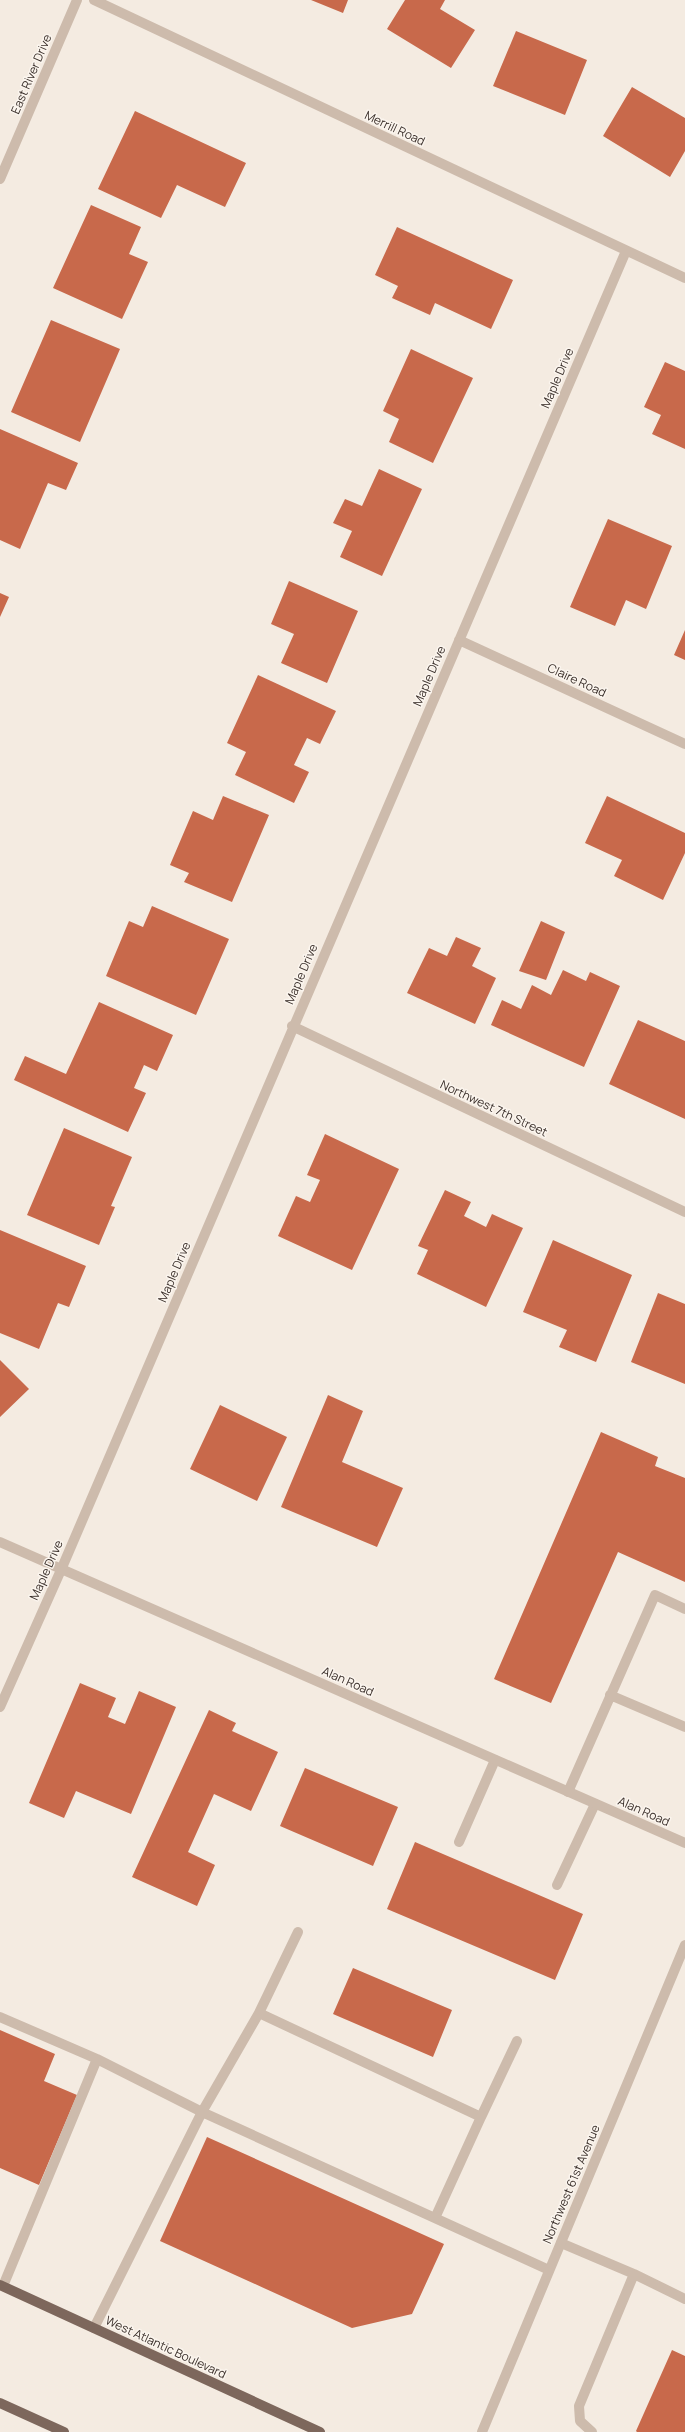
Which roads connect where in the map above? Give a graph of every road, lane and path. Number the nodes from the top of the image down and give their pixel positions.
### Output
1 (77, 0) edge
2 (94, 0) edge
3 (0, 180) edge
4 (626, 251) junction
5 (685, 278) edge
6 (459, 640) junction
7 (685, 744) edge
8 (292, 1026) junction
9 (685, 1212) edge
10 (0, 1542) edge
11 (61, 1570) junction
12 (685, 1609) edge
13 (610, 1695) junction
14 (0, 1707) edge
15 (685, 1727) edge
16 (495, 1760) junction
17 (568, 1792) junction
18 (595, 1804) junction
19 (459, 1842) dead end
20 (685, 1843) edge
21 (557, 1885) dead end
22 (298, 1932) dead end
23 (685, 1945) edge
24 (259, 2013) junction
25 (0, 2017) edge
26 (517, 2041) dead end
27 (97, 2059) junction
28 (202, 2112) junction
29 (481, 2117) junction
30 (435, 2218) junction
31 (561, 2242) junction
32 (549, 2270) junction
33 (634, 2274) junction
34 (2, 2286) edge
35 (685, 2299) edge
36 (94, 2328) junction
37 (0, 2403) edge
38 (64, 2432) edge
39 (320, 2432) edge
40 (482, 2432) edge
41 (592, 2432) edge

1 - 3 street, East River Drive
2 - 4 street, Merrill Road
4 - 5 street, Merrill Road
4 - 6 street, Maple Drive
6 - 7 street, Claire Road
6 - 8 street, Maple Drive
8 - 9 street, Northwest 7th Street
8 - 11 street, Maple Drive
10 - 11 street, Alan Road
11 - 14 street, Maple Drive
11 - 16 street, Alan Road
12 - 13 street
13 - 15 street
13 - 17 street
16 - 17 street, Alan Road
16 - 19 street
17 - 18 street, Alan Road
18 - 20 street, Alan Road
18 - 21 street
22 - 24 street
23 - 31 street, Northwest 61st Avenue
24 - 28 street
24 - 29 street
25 - 27 street
26 - 29 street
27 - 28 street
27 - 34 street
28 - 30 street
28 - 36 street
29 - 30 street
30 - 32 street
31 - 32 street, Northwest 61st Avenue
31 - 33 street
32 - 40 street, Northwest 61st Avenue
33 - 35 street
33 - 41 street
34 - 36 main road, West Atlantic Boulevard
36 - 39 main road, West Atlantic Boulevard
37 - 38 main road

